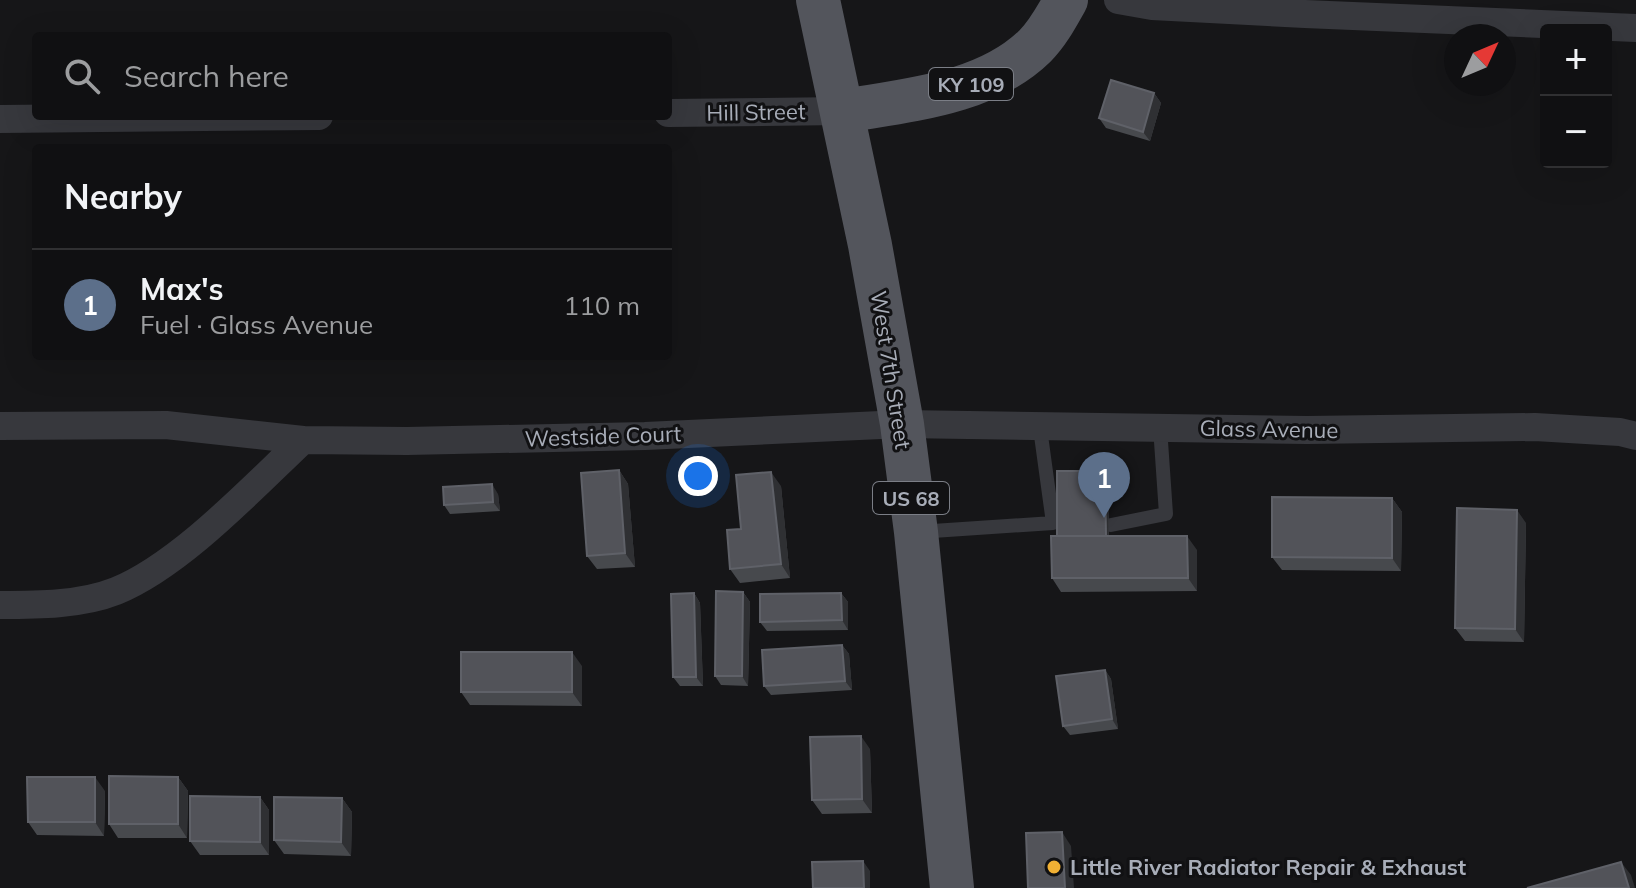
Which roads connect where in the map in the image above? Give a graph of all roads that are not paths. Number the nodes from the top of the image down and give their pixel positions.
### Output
1 (818, 0) edge
2 (1066, 0) edge
3 (1118, 0) edge
4 (1636, 28) edge
5 (844, 111) junction
6 (672, 113) edge
7 (0, 119) edge
8 (32, 119) edge
9 (902, 424) junction
10 (0, 426) edge
11 (1160, 427) junction
12 (1040, 428) junction
13 (1636, 436) edge
14 (303, 440) junction
15 (1111, 525) dead end
16 (916, 532) junction
17 (0, 605) edge
18 (952, 888) edge

1 - 5 main road, West 7th Street / US 68
2 - 5 main road, KY 109
3 - 4 street
5 - 6 street, Hill Street
5 - 9 main road, West 7th Street / US 68
7 - 8 street
9 - 12 street, Glass Avenue
9 - 14 street, Westside Court
9 - 16 main road, West 7th Street / US 68
10 - 14 street, Westside Court
11 - 12 street, Glass Avenue
11 - 13 street, Glass Avenue
11 - 15 lane
12 - 16 lane
14 - 17 street
16 - 18 main road, West 7th Street / US 68

